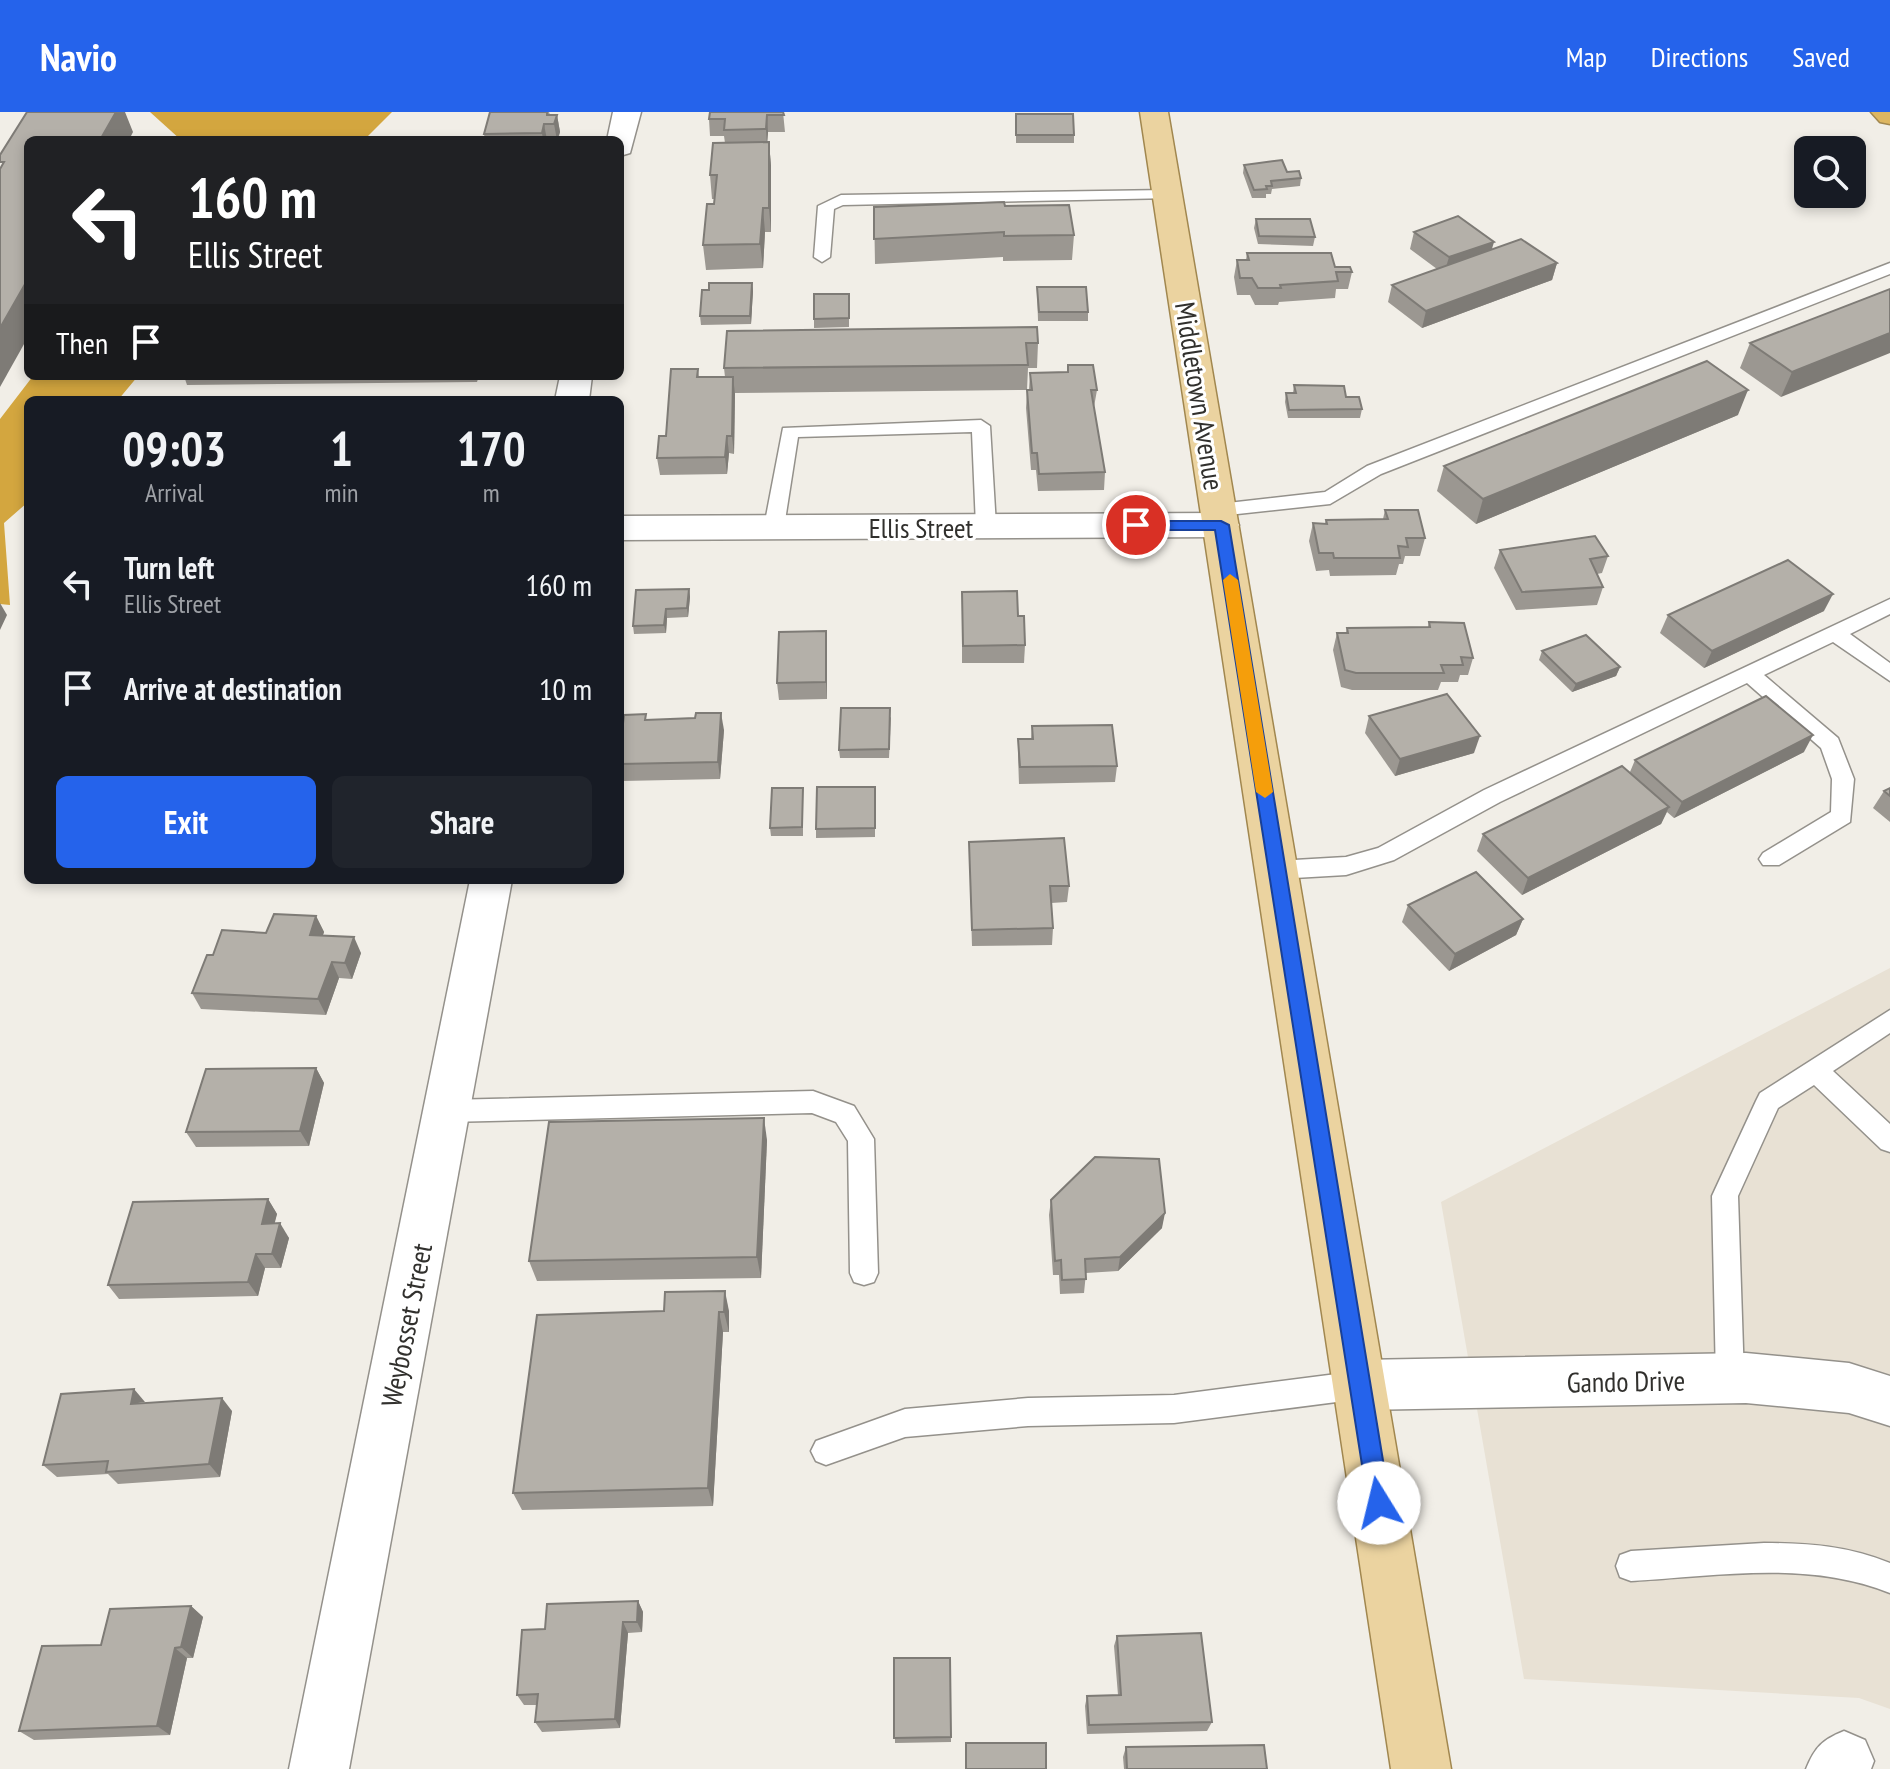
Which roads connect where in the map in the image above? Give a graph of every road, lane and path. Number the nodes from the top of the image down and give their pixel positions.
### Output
1 (627, 112) edge
2 (1154, 112) edge
3 (1885, 112) edge
4 (1890, 116) edge
5 (622, 136) edge
6 (1167, 195) junction
7 (822, 257) dead end
8 (1890, 268) edge
9 (1220, 518) junction
10 (986, 526) junction
11 (774, 527) junction
12 (624, 528) edge
13 (1890, 606) edge
14 (1835, 633) junction
15 (1749, 673) junction
16 (1890, 674) edge
17 (1771, 859) dead end
18 (1277, 870) junction
19 (490, 884) edge
20 (1890, 1020) edge
21 (1815, 1070) junction
22 (447, 1111) junction
23 (1890, 1141) edge
24 (864, 1273) dead end
25 (1730, 1379) junction
26 (1360, 1385) junction
27 (1890, 1401) edge
28 (826, 1451) dead end
29 (1631, 1566) dead end
30 (1890, 1578) edge
31 (319, 1769) edge
32 (1421, 1769) edge

1 - 5 street
2 - 6 main road, Middletown Avenue
3 - 4 highway
6 - 7 lane
6 - 9 main road, Middletown Avenue
8 - 9 lane
9 - 10 street, Ellis Street
9 - 18 main road, Middletown Avenue
10 - 11 street, Ellis Street
10 - 11 lane
11 - 12 street, Ellis Street
13 - 14 lane
14 - 15 lane
14 - 16 lane
15 - 17 lane
15 - 18 lane
18 - 26 main road, Middletown Avenue
19 - 22 street, Weybosset Street
20 - 21 lane
21 - 23 lane
21 - 25 lane
22 - 24 lane
22 - 31 street, Weybosset Street
25 - 26 street, Gando Drive
25 - 27 street, Gando Drive
26 - 28 lane
26 - 32 main road, Middletown Avenue
29 - 30 lane

